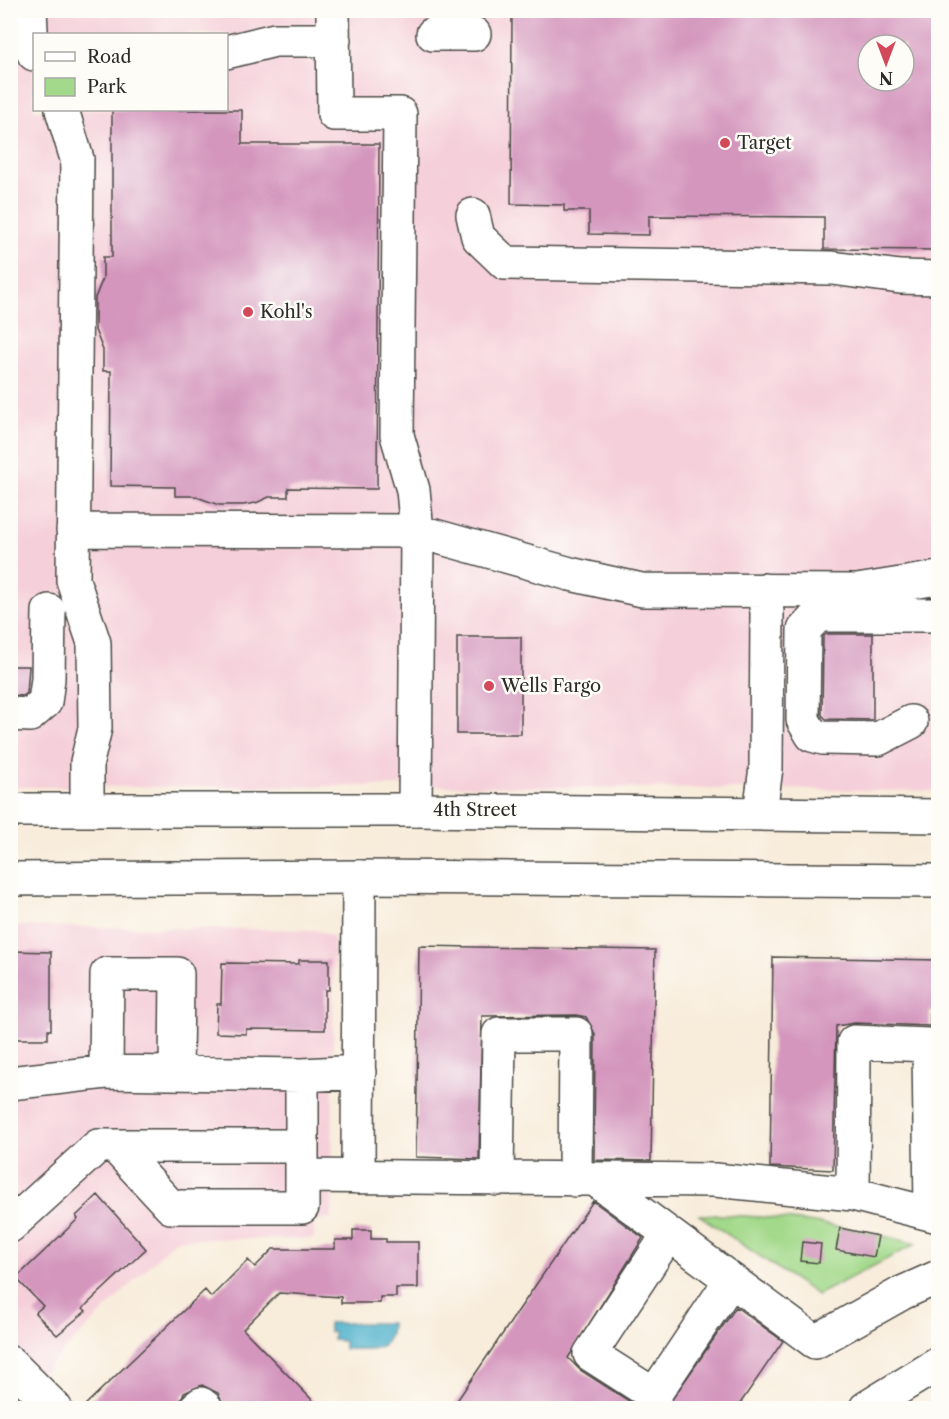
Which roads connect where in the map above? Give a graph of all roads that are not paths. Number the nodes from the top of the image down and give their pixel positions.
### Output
1 (30, 10) edge
2 (334, 25) edge
3 (433, 34) dead end
4 (474, 34) dead end
5 (33, 52) edge
6 (228, 52) edge
7 (62, 111) edge
8 (473, 215) dead end
9 (939, 278) edge
10 (73, 530) junction
11 (417, 531) junction
12 (939, 578) edge
13 (763, 590) junction
14 (49, 611) dead end
15 (939, 615) edge
16 (10, 714) edge
17 (911, 722) dead end
18 (87, 808) junction
19 (10, 810) edge
20 (415, 810) junction
21 (760, 812) junction
22 (939, 816) edge
23 (359, 877) junction
24 (10, 879) edge
25 (939, 881) edge
26 (106, 1072) junction
27 (176, 1072) junction
28 (359, 1072) junction
29 (302, 1075) junction
30 (10, 1083) edge
31 (115, 1146) junction
32 (302, 1161) junction
33 (358, 1177) junction
34 (497, 1179) junction
35 (586, 1180) junction
36 (854, 1194) junction
37 (935, 1214) edge
38 (10, 1226) edge
39 (668, 1234) junction
40 (939, 1277) edge
41 (731, 1280) junction
42 (10, 1363) edge
43 (939, 1364) edge
44 (55, 1408) edge
45 (196, 1408) edge
46 (206, 1408) edge
47 (866, 1408) edge

1 - 5 main road
2 - 6 main road
2 - 11 main road
3 - 4 main road
7 - 10 main road
8 - 9 main road
10 - 11 main road
10 - 18 main road
11 - 13 main road
11 - 20 main road
12 - 13 main road
13 - 21 main road
14 - 16 main road
15 - 17 main road
18 - 19 main road, 4th Street
18 - 20 main road, 4th Street
20 - 21 main road, 4th Street
21 - 22 main road, 4th Street
23 - 24 main road
23 - 25 main road
23 - 28 main road
26 - 27 main road
26 - 27 main road
26 - 30 main road
27 - 29 main road
28 - 29 main road
28 - 33 main road
29 - 32 main road
31 - 32 main road
31 - 32 main road
31 - 38 main road
32 - 33 main road
33 - 34 main road
34 - 35 main road
34 - 35 main road
35 - 36 main road
35 - 39 main road
36 - 37 main road
36 - 37 main road
39 - 41 main road
39 - 41 main road
40 - 41 main road
42 - 44 main road
43 - 47 main road
45 - 46 main road

